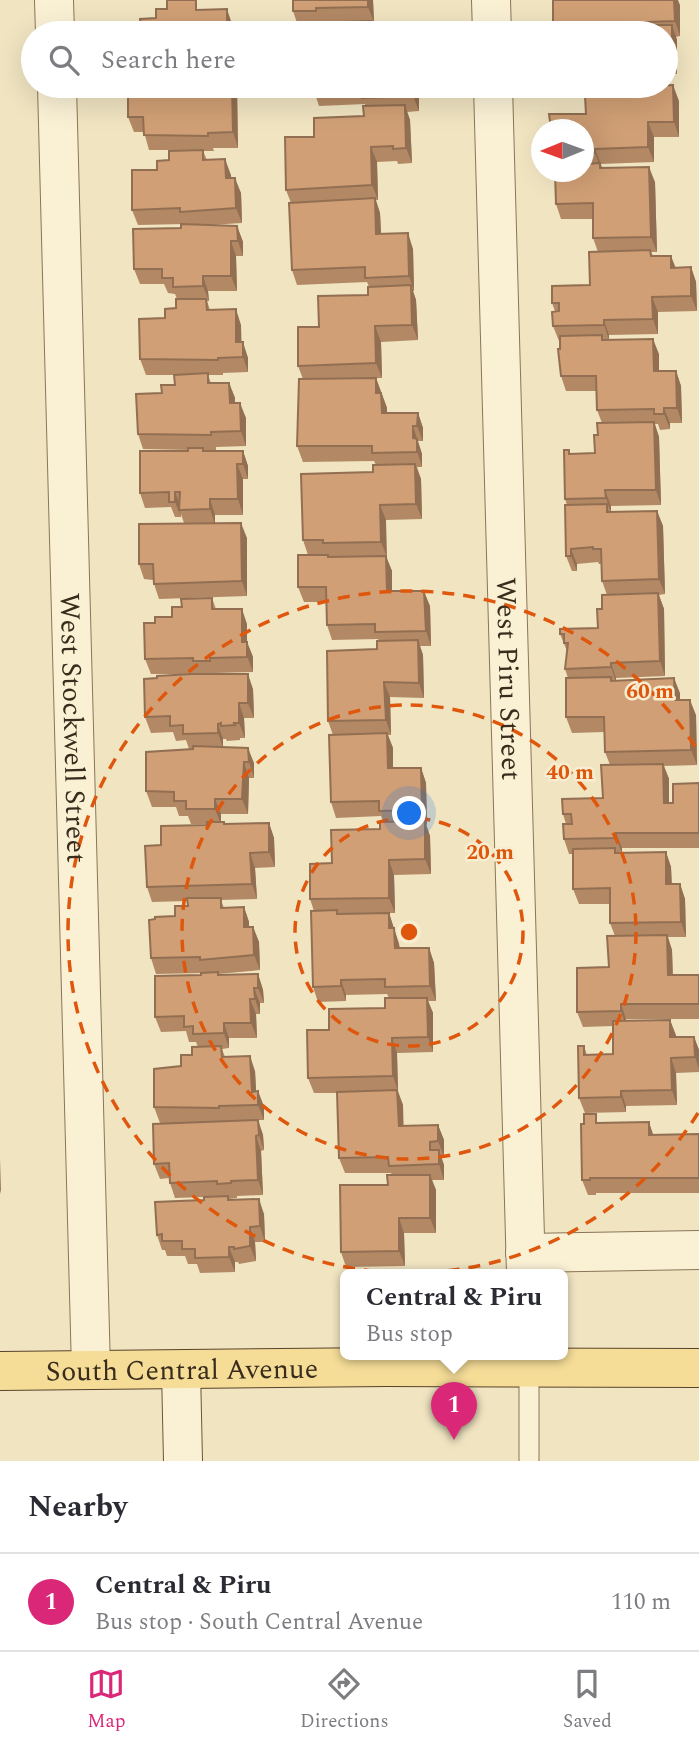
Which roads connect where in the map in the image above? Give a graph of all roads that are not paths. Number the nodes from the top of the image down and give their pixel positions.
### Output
1 (54, 0) edge
2 (491, 0) edge
3 (55, 21) edge
4 (492, 21) edge
5 (57, 98) edge
6 (494, 98) edge
7 (699, 1250) edge
8 (525, 1264) edge
9 (529, 1362) edge
10 (699, 1368) edge
11 (91, 1370) junction
12 (181, 1370) junction
13 (0, 1371) edge
14 (183, 1461) edge
15 (529, 1461) edge

1 - 3 street
2 - 4 street
5 - 11 street, West Stockwell Street
6 - 8 street, West Piru Street
7 - 8 street
9 - 10 main road, South Central Avenue
9 - 12 main road, South Central Avenue
9 - 15 lane
11 - 12 main road, South Central Avenue
11 - 13 main road, South Central Avenue
12 - 14 street

